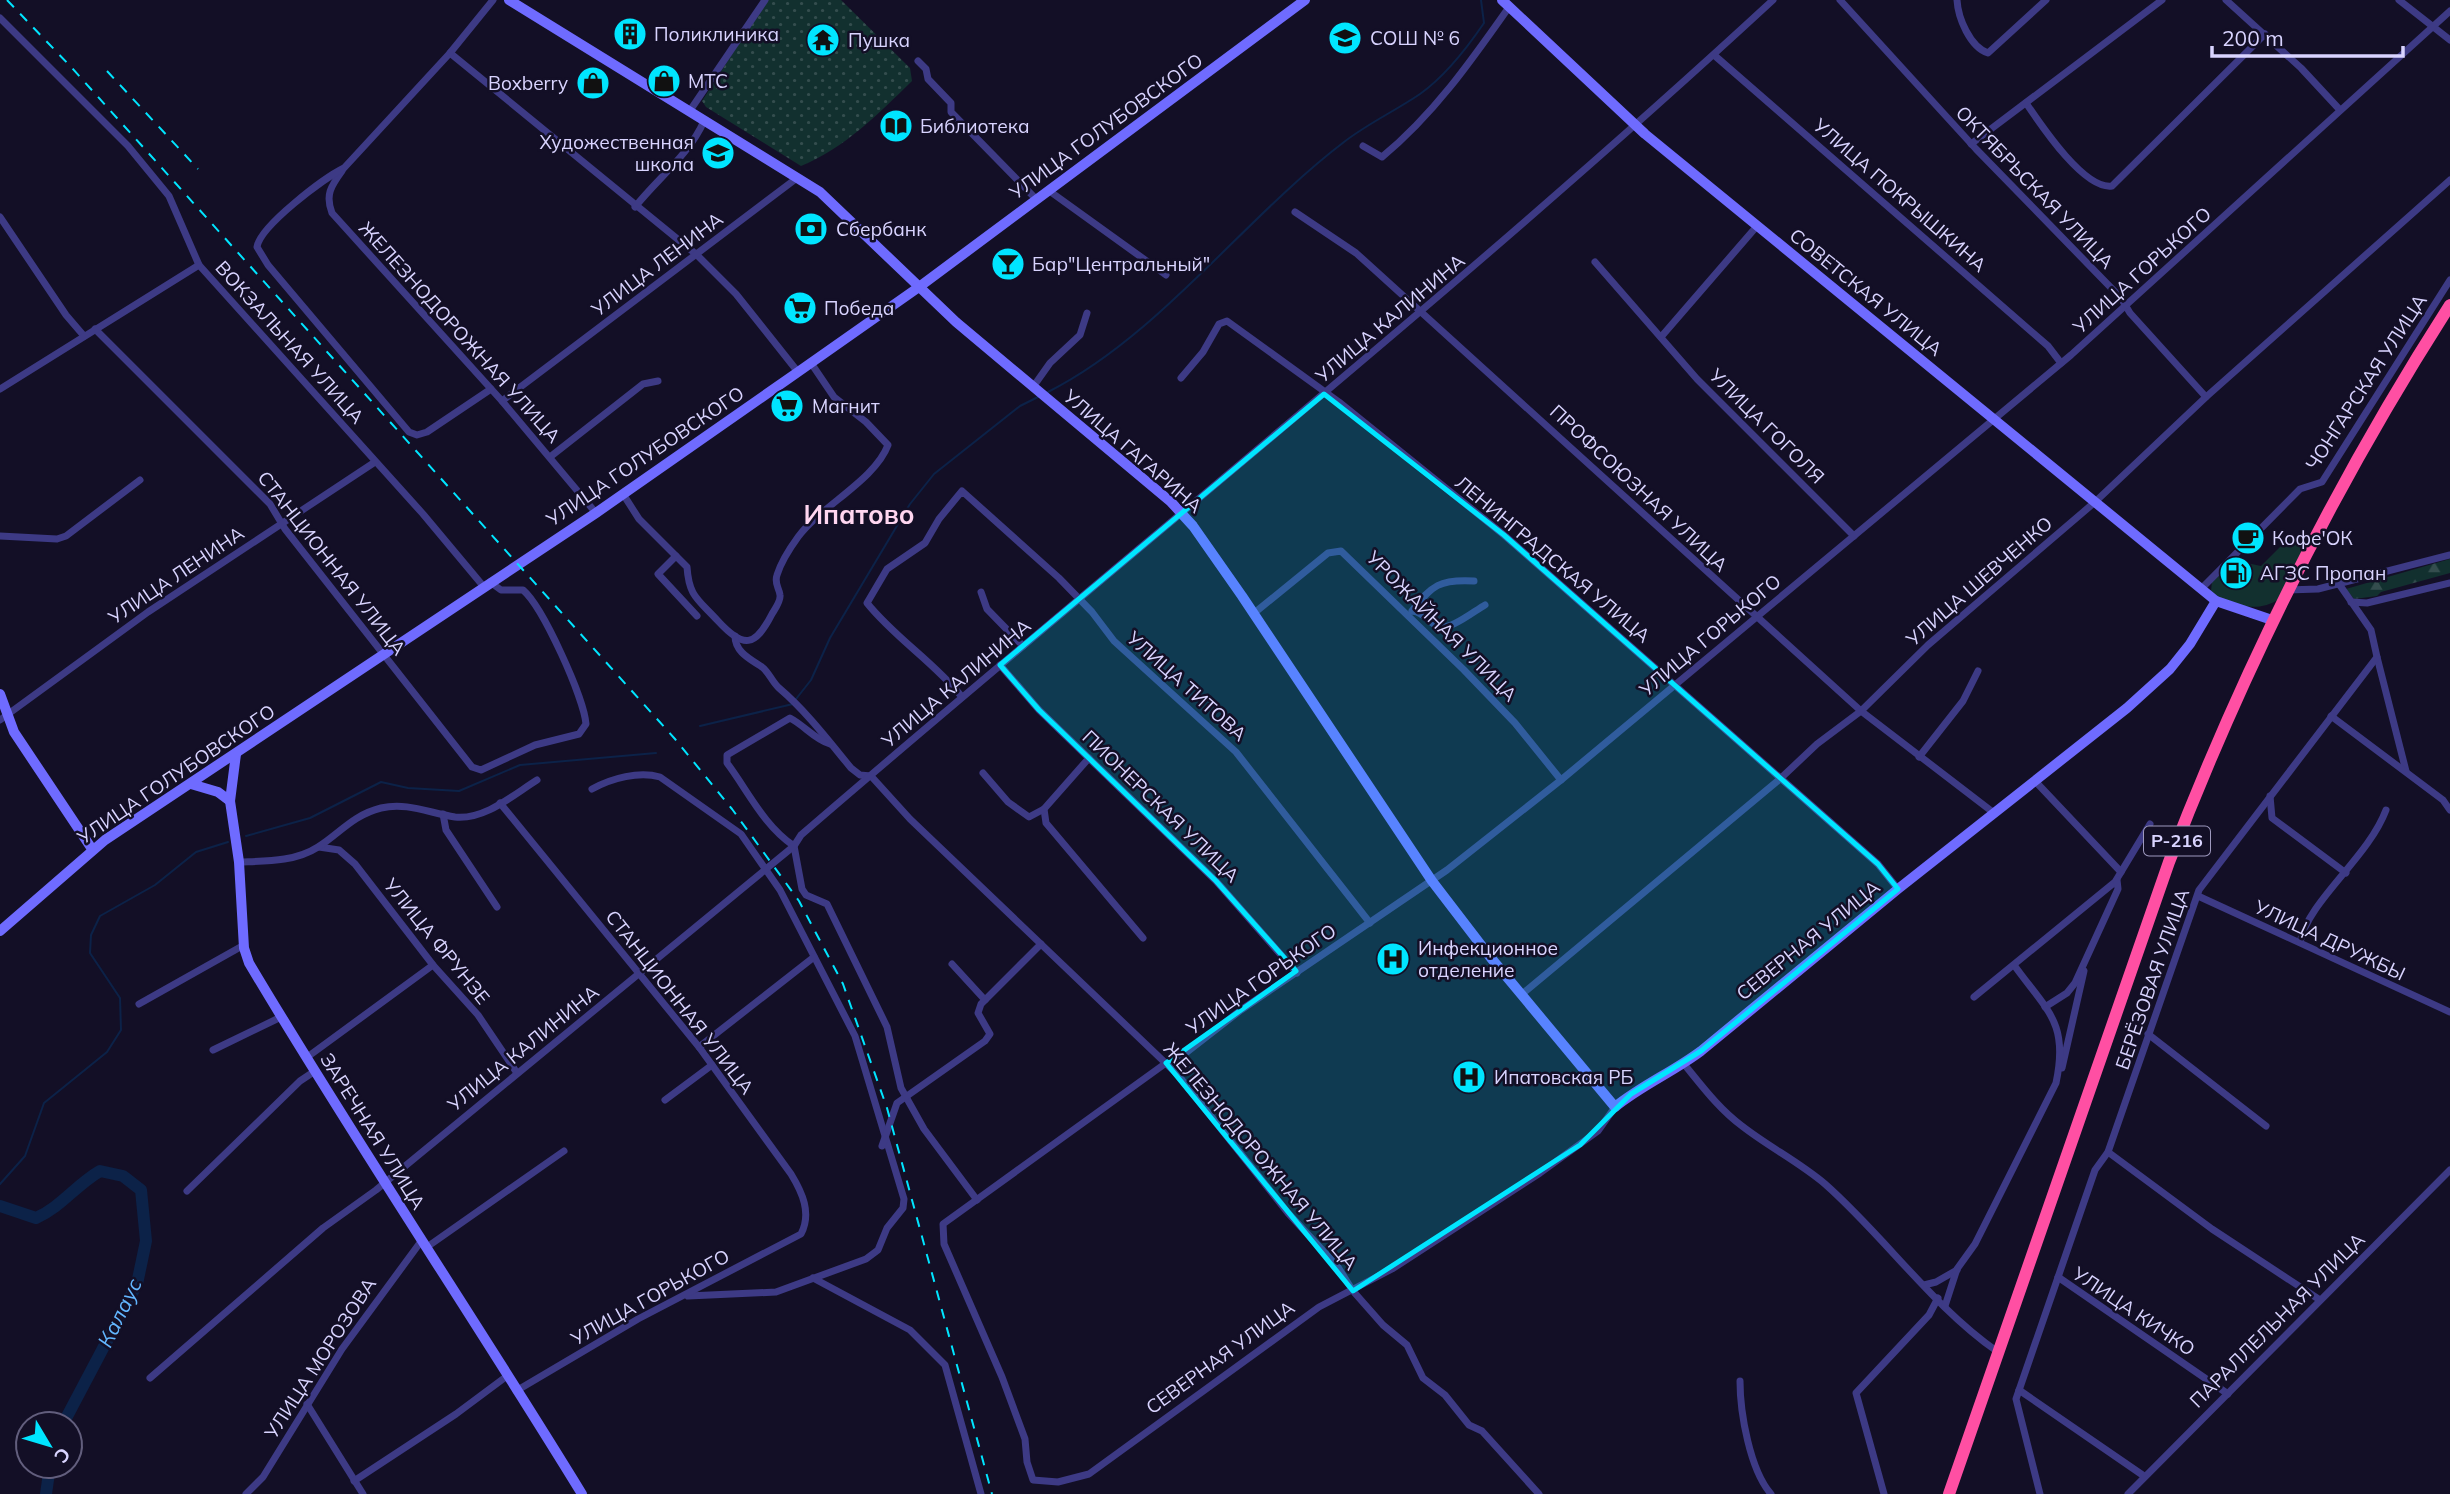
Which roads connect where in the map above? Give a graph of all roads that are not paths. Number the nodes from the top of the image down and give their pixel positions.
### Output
1 (493, 0) edge
2 (509, 0) edge
3 (765, 0) edge
4 (1304, 0) edge
5 (1773, 0) edge
6 (1840, 0) edge
7 (1957, 0) edge
8 (2046, 0) edge
9 (2162, 0) edge
10 (2226, 0) edge
11 (2399, 0) edge
12 (1506, 3) edge
13 (2450, 11) edge
14 (0, 18) edge
15 (2433, 27) junction
16 (2265, 34) junction
17 (2450, 40) edge
18 (450, 53) junction
19 (1714, 55) junction
20 (918, 61) dead end
21 (2026, 103) junction
22 (2340, 110) junction
23 (688, 112) junction
24 (704, 121) junction
25 (1635, 125) junction
26 (1971, 144) junction
27 (1363, 146) dead end
28 (344, 167) junction
29 (797, 178) junction
30 (2450, 180) edge
31 (1048, 190) junction
32 (1036, 199) junction
33 (635, 207) junction
34 (1295, 212) dead end
35 (0, 218) edge
36 (1757, 226) junction
37 (696, 256) junction
38 (1595, 262) dead end
39 (199, 265) junction
40 (1166, 275) dead end
41 (2450, 280) edge
42 (919, 287) junction
43 (2125, 304) junction
44 (2450, 305) edge
45 (1422, 311) junction
46 (1087, 313) dead end
47 (95, 329) junction
48 (84, 336) junction
49 (1661, 337) junction
50 (811, 363) junction
51 (2061, 363) junction
52 (798, 372) junction
53 (1181, 378) dead end
54 (658, 381) dead end
55 (0, 389) edge
56 (491, 389) junction
57 (1035, 389) junction
58 (1324, 394) junction
59 (2206, 397) junction
60 (502, 401) junction
61 (1995, 420) junction
62 (550, 457) junction
63 (375, 462) junction
64 (140, 480) dead end
65 (623, 494) junction
66 (2095, 502) junction
67 (596, 513) junction
68 (1182, 513) junction
69 (281, 523) junction
70 (0, 536) edge
71 (1854, 536) junction
72 (2450, 555) edge
73 (676, 556) junction
74 (1474, 581) dead end
75 (2450, 583) edge
76 (2339, 584) junction
77 (487, 585) junction
78 (2202, 588) junction
79 (688, 589) junction
80 (2287, 590) junction
81 (981, 592) dead end
82 (679, 597) junction
83 (1080, 600) junction
84 (2216, 601) junction
85 (2351, 602) junction
86 (1485, 605) dead end
87 (1411, 613) junction
88 (1253, 614) junction
89 (697, 616) dead end
90 (1756, 617) junction
91 (2272, 620) junction
92 (1448, 626) junction
93 (735, 636) junction
94 (1435, 641) junction
95 (1023, 646) junction
96 (383, 656) junction
97 (2377, 657) junction
98 (1000, 665) junction
99 (1978, 671) dead end
100 (1675, 684) junction
101 (0, 694) edge
102 (962, 697) junction
103 (1861, 711) junction
104 (2331, 716) junction
105 (3, 717) edge
106 (831, 744) junction
107 (236, 754) junction
108 (1919, 757) junction
109 (1089, 758) junction
110 (2406, 771) junction
111 (983, 773) dead end
112 (872, 775) junction
113 (1780, 779) junction
114 (537, 780) dead end
115 (1561, 780) junction
116 (2035, 781) junction
117 (191, 784) junction
118 (593, 789) dead end
119 (2270, 796) junction
120 (230, 801) junction
121 (500, 803) junction
122 (1044, 809) junction
123 (2386, 810) dead end
124 (2450, 810) edge
125 (1994, 813) junction
126 (443, 814) junction
127 (2150, 824) dead end
128 (337, 830) junction
129 (794, 846) junction
130 (319, 847) junction
131 (92, 849) junction
132 (339, 850) junction
133 (239, 862) junction
134 (765, 870) junction
135 (2346, 873) junction
136 (2119, 876) junction
137 (1432, 881) junction
138 (1898, 889) junction
139 (2198, 896) junction
140 (497, 907) dead end
141 (1370, 923) junction
142 (0, 931) edge
143 (1143, 938) dead end
144 (2300, 942) junction
145 (1041, 944) junction
146 (244, 945) junction
147 (2087, 956) junction
148 (814, 957) junction
149 (952, 964) dead end
150 (433, 965) junction
151 (2014, 965) junction
152 (1297, 972) junction
153 (639, 974) junction
154 (1521, 995) junction
155 (1974, 997) dead end
156 (985, 1000) junction
157 (139, 1004) dead end
158 (2045, 1007) junction
159 (2450, 1012) edge
160 (281, 1017) junction
161 (2148, 1034) junction
162 (699, 1047) junction
163 (213, 1050) dead end
164 (306, 1058) junction
165 (1167, 1063) junction
166 (1684, 1064) junction
167 (712, 1065) junction
168 (315, 1071) junction
169 (517, 1073) junction
170 (2056, 1083) junction
171 (907, 1097) junction
172 (665, 1100) dead end
173 (1615, 1107) junction
174 (2266, 1126) dead end
175 (885, 1135) junction
176 (882, 1146) dead end
177 (564, 1151) dead end
178 (2108, 1152) junction
179 (2450, 1170) edge
180 (383, 1183) junction
181 (187, 1191) dead end
182 (977, 1199) junction
183 (943, 1224) joint
184 (801, 1234) joint
185 (425, 1243) junction
186 (1957, 1269) junction
187 (813, 1278) junction
188 (2058, 1278) junction
189 (1924, 1285) junction
190 (1353, 1292) junction
191 (684, 1296) junction
192 (1938, 1298) junction
193 (2320, 1300) junction
194 (1945, 1306) junction
195 (1998, 1352) junction
196 (507, 1376) junction
197 (150, 1378) dead end
198 (1740, 1381) dead end
199 (2019, 1390) junction
200 (516, 1391) junction
201 (2228, 1394) junction
202 (307, 1404) junction
203 (2144, 1476) junction
204 (354, 1481) junction
205 (246, 1494) edge
206 (363, 1494) edge
207 (582, 1494) edge
208 (981, 1494) edge
209 (1539, 1494) edge
210 (1771, 1494) edge
211 (1884, 1494) edge
212 (1949, 1494) edge
213 (2040, 1494) edge
214 (2128, 1494) edge

1 - 18 street
2 - 23 street, УЛИЦА ГАГАРИНА
3 - 23 street
4 - 31 street, УЛИЦА ГОЛУБОВСКОГО
5 - 19 street, УЛИЦА КАЛИНИНА
6 - 26 street, ОКТЯБРЬСКАЯ УЛИЦА
7 - 8 street
9 - 21 street
10 - 16 street
11 - 15 street
12 - 25 street, СОВЕТСКАЯ УЛИЦА
12 - 27 street
13 - 15 street, УЛИЦА ГОРЬКОГО
14 - 39 street, ВОКЗАЛЬНАЯ УЛИЦА
15 - 17 street
15 - 22 street, УЛИЦА ГОРЬКОГО
16 - 21 street
16 - 22 street
18 - 28 street
18 - 33 street
19 - 25 street, УЛИЦА КАЛИНИНА
19 - 51 street, УЛИЦА ПОКРЫШКИНА
20 - 32 street
21 - 26 street
22 - 43 street, УЛИЦА ГОРЬКОГО
23 - 24 street, УЛИЦА ГАГАРИНА
24 - 29 street, УЛИЦА ГАГАРИНА
24 - 33 street
25 - 36 street, СОВЕТСКАЯ УЛИЦА
25 - 45 street, УЛИЦА КАЛИНИНА
26 - 43 street, ОКТЯБРЬСКАЯ УЛИЦА
28 - 56 street, ЖЕЛЕЗНОДОРОЖНАЯ УЛИЦА
28 - 56 street, ВОКЗАЛЬНАЯ УЛИЦА
29 - 37 street, УЛИЦА ЛЕНИНА
29 - 42 street, УЛИЦА ГАГАРИНА
30 - 59 street, УЛИЦА ШЕВЧЕНКО
31 - 32 street, УЛИЦА ГОЛУБОВСКОГО
31 - 40 street
32 - 42 street, УЛИЦА ГОЛУБОВСКОГО
33 - 37 street
34 - 45 street, ПРОФСОЮЗНАЯ УЛИЦА
35 - 48 street
36 - 49 street
36 - 61 street, СОВЕТСКАЯ УЛИЦА
37 - 52 street
37 - 60 street, УЛИЦА ЛЕНИНА
38 - 49 street, УЛИЦА ГОГОЛЯ
39 - 47 street
39 - 63 street, ВОКЗАЛЬНАЯ УЛИЦА
41 - 78 street, ЧОНГАРСКАЯ УЛИЦА
42 - 50 street, УЛИЦА ГОЛУБОВСКОГО
42 - 57 street, УЛИЦА ГАГАРИНА
43 - 51 street, УЛИЦА ГОРЬКОГО
43 - 59 street, ОКТЯБРЬСКАЯ УЛИЦА
44 - 80 highway, Р-216
45 - 58 street, УЛИЦА КАЛИНИНА
45 - 90 street, ПРОФСОЮЗНАЯ УЛИЦА
46 - 57 street
47 - 48 street
47 - 69 street, СТАНЦИОННАЯ УЛИЦА
48 - 55 street
49 - 71 street, УЛИЦА ГОГОЛЯ
50 - 52 street, УЛИЦА ГОЛУБОВСКОГО
50 - 93 street
51 - 61 street, УЛИЦА ГОРЬКОГО
52 - 65 street, УЛИЦА ГОЛУБОВСКОГО
53 - 58 street, ЛЕНИНГРАДСКАЯ УЛИЦА
54 - 62 street
56 - 60 street, ЖЕЛЕЗНОДОРОЖНАЯ УЛИЦА
57 - 68 street, УЛИЦА ГАГАРИНА
58 - 68 street, УЛИЦА КАЛИНИНА
58 - 100 street, ЛЕНИНГРАДСКАЯ УЛИЦА
59 - 66 street, УЛИЦА ШЕВЧЕНКО
60 - 62 street, ЖЕЛЕЗНОДОРОЖНАЯ УЛИЦА
61 - 66 street, СОВЕТСКАЯ УЛИЦА
61 - 71 street, УЛИЦА ГОРЬКОГО
62 - 67 street, ЖЕЛЕЗНОДОРОЖНАЯ УЛИЦА
63 - 69 street, УЛИЦА ЛЕНИНА
63 - 77 street, ВОКЗАЛЬНАЯ УЛИЦА
64 - 70 street
65 - 67 street, УЛИЦА ГОЛУБОВСКОГО
65 - 73 street
66 - 78 street, СОВЕТСКАЯ УЛИЦА
66 - 103 street, УЛИЦА ШЕВЧЕНКО
67 - 77 street, УЛИЦА ГОЛУБОВСКОГО
68 - 83 street, УЛИЦА КАЛИНИНА
68 - 88 street, УЛИЦА ГАГАРИНА
69 - 96 street, СТАНЦИОННАЯ УЛИЦА
69 - 105 street, УЛИЦА ЛЕНИНА
71 - 90 street, УЛИЦА ГОРЬКОГО
72 - 76 street
73 - 79 street
73 - 82 street
74 - 87 street
75 - 85 street
76 - 80 street
76 - 85 street
77 - 96 street, УЛИЦА ГОЛУБОВСКОГО
77 - 96 street, СТАНЦИОННАЯ УЛИЦА
78 - 84 street, СОВЕТСКАЯ УЛИЦА
79 - 82 street
79 - 93 street
80 - 91 highway, Р-216
81 - 95 street
82 - 89 street
83 - 95 street, УЛИЦА КАЛИНИНА
83 - 102 street, УЛИЦА ТИТОВА
83 - 141 street, УЛИЦА ТИТОВА
84 - 91 street
84 - 116 street, СЕВЕРНАЯ УЛИЦА
85 - 97 street
86 - 92 street
87 - 88 street, УРОЖАЙНАЯ УЛИЦА
87 - 92 street
87 - 94 street, УРОЖАЙНАЯ УЛИЦА
88 - 137 street, УЛИЦА ГАГАРИНА
90 - 100 street, УЛИЦА ГОРЬКОГО
90 - 103 street, ПРОФСОЮЗНАЯ УЛИЦА
91 - 195 highway, Р-216
92 - 94 street
93 - 106 street, ЖЕЛЕЗНОДОРОЖНАЯ УЛИЦА
94 - 115 street, УРОЖАЙНАЯ УЛИЦА
95 - 98 street, УЛИЦА КАЛИНИНА
96 - 107 street, УЛИЦА ГОЛУБОВСКОГО
97 - 104 street, БЕРЁЗОВАЯ УЛИЦА
97 - 110 street
98 - 102 street, УЛИЦА КАЛИНИНА
98 - 109 street, ПИОНЕРСКАЯ УЛИЦА
99 - 108 street
100 - 113 street, ЛЕНИНГРАДСКАЯ УЛИЦА
100 - 115 street, УЛИЦА ГОРЬКОГО
101 - 105 street
102 - 112 street, УЛИЦА КАЛИНИНА
103 - 108 street, ПРОФСОЮЗНАЯ УЛИЦА
103 - 113 street, УЛИЦА ШЕВЧЕНКО
104 - 110 street
104 - 119 street, БЕРЁЗОВАЯ УЛИЦА
105 - 131 street
106 - 112 street, ЖЕЛЕЗНОДОРОЖНАЯ УЛИЦА
106 - 129 street
107 - 117 street, УЛИЦА ГОЛУБОВСКОГО
107 - 120 street, ЗАРЕЧНАЯ УЛИЦА
108 - 125 street, ПРОФСОЮЗНАЯ УЛИЦА
109 - 122 street
109 - 152 street, ПИОНЕРСКАЯ УЛИЦА
110 - 124 street
111 - 122 street
112 - 129 street, УЛИЦА КАЛИНИНА
112 - 145 street, ЖЕЛЕЗНОДОРОЖНАЯ УЛИЦА
113 - 138 street, ЛЕНИНГРАДСКАЯ УЛИЦА
113 - 154 street, УЛИЦА ШЕВЧЕНКО
114 - 121 street
115 - 137 street, УЛИЦА ГОРЬКОГО
116 - 125 street, СЕВЕРНАЯ УЛИЦА
116 - 136 street
117 - 120 street
117 - 131 street, УЛИЦА ГОЛУБОВСКОГО
118 - 134 street
119 - 135 street
119 - 139 street, БЕРЁЗОВАЯ УЛИЦА
120 - 133 street, ЗАРЕЧНАЯ УЛИЦА
121 - 126 street
121 - 153 street, СТАНЦИОННАЯ УЛИЦА
122 - 143 street
123 - 135 street
125 - 138 street, СЕВЕРНАЯ УЛИЦА
126 - 128 street
126 - 140 street
127 - 136 street
128 - 130 street
128 - 132 street
129 - 134 street, УЛИЦА КАЛИНИНА
129 - 171 street
130 - 132 street
130 - 133 street
131 - 142 street, УЛИЦА ГОЛУБОВСКОГО
132 - 150 street, УЛИЦА ФРУНЗЕ
133 - 146 street, ЗАРЕЧНАЯ УЛИЦА
134 - 148 street
134 - 153 street, УЛИЦА КАЛИНИНА
135 - 144 street
136 - 147 street
136 - 151 street
137 - 141 street, УЛИЦА ГОРЬКОГО
137 - 154 street, УЛИЦА ГАГАРИНА
138 - 166 street, СЕВЕРНАЯ УЛИЦА
139 - 144 street, УЛИЦА ДРУЖБЫ
139 - 161 street, БЕРЁЗОВАЯ УЛИЦА
141 - 152 street, УЛИЦА ГОРЬКОГО
144 - 159 street, УЛИЦА ДРУЖБЫ
145 - 156 street
145 - 165 street, ЖЕЛЕЗНОДОРОЖНАЯ УЛИЦА
146 - 157 street
146 - 160 street, ЗАРЕЧНАЯ УЛИЦА
147 - 158 street
147 - 170 street
148 - 162 street
148 - 175 street
149 - 156 street
150 - 164 street
150 - 169 street, УЛИЦА ФРУНЗЕ
151 - 155 street
151 - 158 street
152 - 165 street, УЛИЦА ГОРЬКОГО
153 - 162 street, СТАНЦИОННАЯ УЛИЦА
153 - 169 street, УЛИЦА КАЛИНИНА
154 - 173 street, УЛИЦА ГАГАРИНА
156 - 171 street
158 - 170 street
160 - 163 street
160 - 164 street, ЗАРЕЧНАЯ УЛИЦА
161 - 174 street
161 - 178 street, БЕРЁЗОВАЯ УЛИЦА
162 - 167 street, СТАНЦИОННАЯ УЛИЦА
164 - 168 street, ЗАРЕЧНАЯ УЛИЦА
165 - 182 street, УЛИЦА ГОРЬКОГО
165 - 190 street, ЖЕЛЕЗНОДОРОЖНАЯ УЛИЦА
166 - 173 street, СЕВЕРНАЯ УЛИЦА
166 - 189 street
167 - 172 street
167 - 184 street, СТАНЦИОННАЯ УЛИЦА
168 - 180 street, ЗАРЕЧНАЯ УЛИЦА
168 - 181 street
169 - 180 street, УЛИЦА КАЛИНИНА
170 - 186 street
171 - 175 street
171 - 182 street
173 - 190 street, СЕВЕРНАЯ УЛИЦА
175 - 176 street
175 - 187 street
177 - 185 street, УЛИЦА МОРОЗОВА
178 - 188 street, БЕРЁЗОВАЯ УЛИЦА
178 - 193 street
179 - 193 street, ПАРАЛЛЕЛЬНАЯ УЛИЦА
180 - 185 street, ЗАРЕЧНАЯ УЛИЦА
180 - 197 street, УЛИЦА КАЛИНИНА
182 - 183 street, УЛИЦА ГОРЬКОГО
183 - 190 street, СЕВЕРНАЯ УЛИЦА
184 - 191 street, УЛИЦА ГОРЬКОГО
185 - 196 street, ЗАРЕЧНАЯ УЛИЦА
185 - 202 street, УЛИЦА МОРОЗОВА
186 - 189 street
186 - 194 street
187 - 191 street
187 - 208 street
188 - 199 street, БЕРЁЗОВАЯ УЛИЦА
188 - 201 street, УЛИЦА КИЧКО
189 - 192 street
190 - 209 street, ЖЕЛЕЗНОДОРОЖНАЯ УЛИЦА
191 - 200 street, УЛИЦА ГОРЬКОГО
192 - 194 street
192 - 211 street
193 - 201 street, ПАРАЛЛЕЛЬНАЯ УЛИЦА
194 - 195 street
195 - 212 highway, Р-216
196 - 200 street, ЗАРЕЧНАЯ УЛИЦА
196 - 204 street
198 - 210 street
199 - 203 street
199 - 213 street
200 - 207 street, ЗАРЕЧНАЯ УЛИЦА
201 - 203 street, ПАРАЛЛЕЛЬНАЯ УЛИЦА
202 - 204 street
202 - 205 street, УЛИЦА МОРОЗОВА
203 - 214 street, ПАРАЛЛЕЛЬНАЯ УЛИЦА
204 - 206 street

